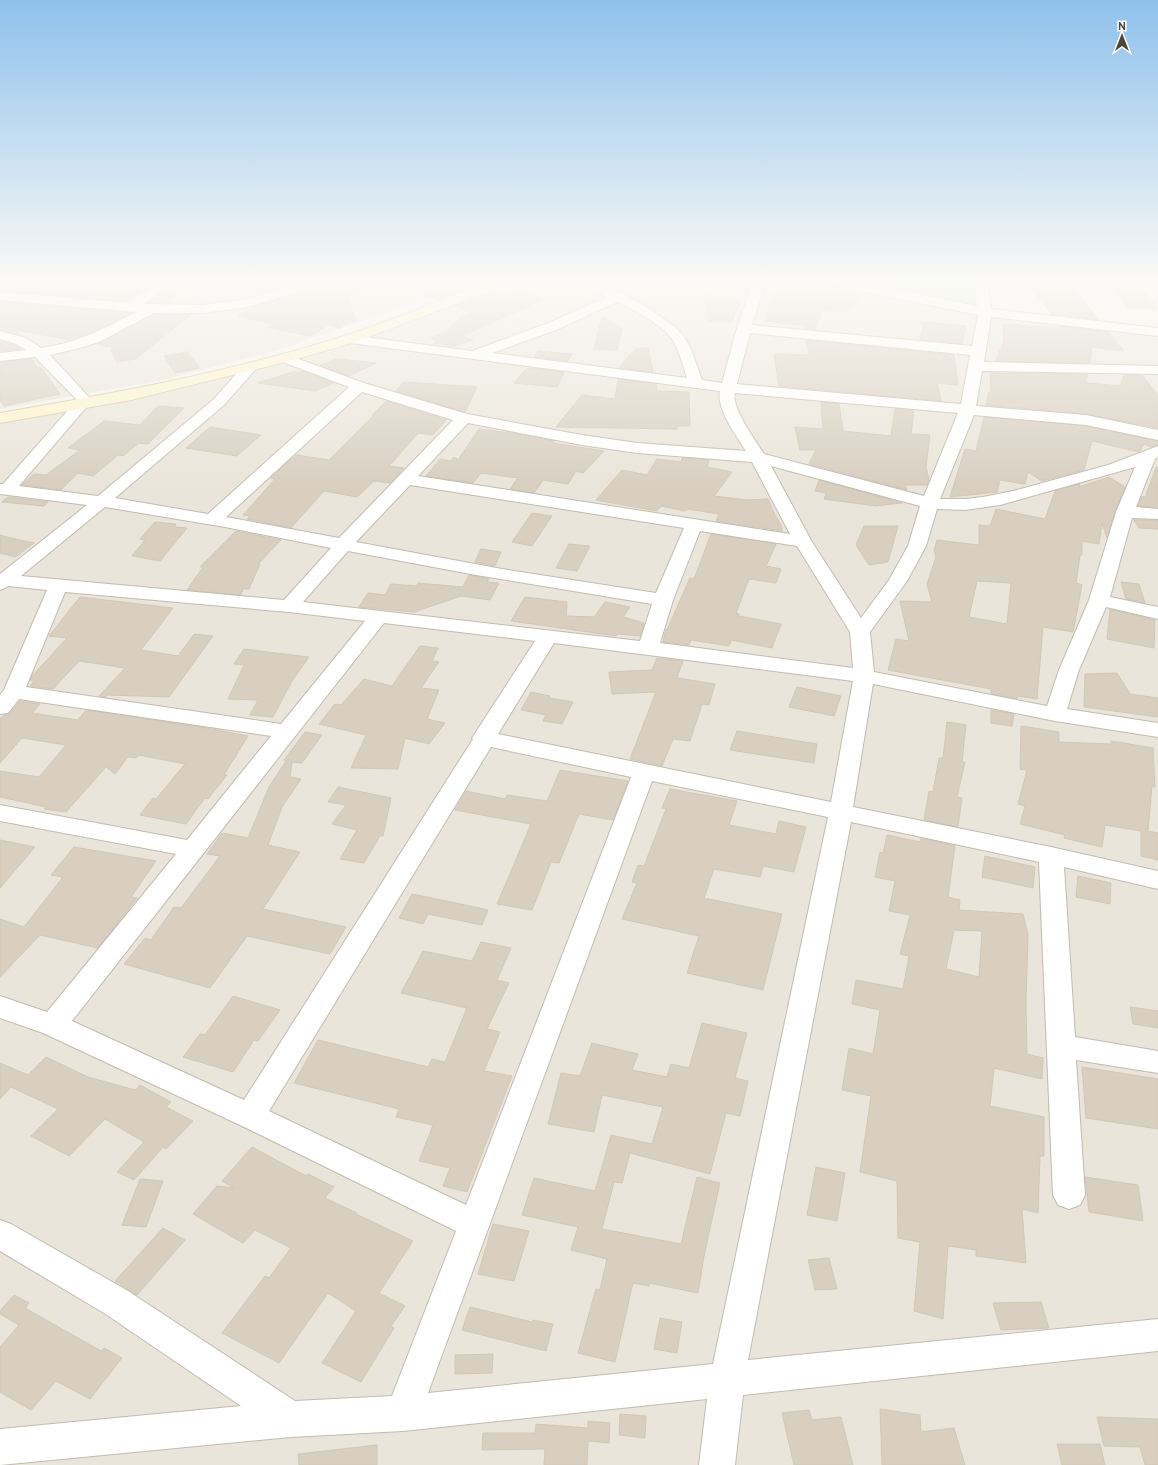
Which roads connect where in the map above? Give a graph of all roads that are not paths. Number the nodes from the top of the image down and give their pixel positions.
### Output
1 (35, 349) edge
2 (53, 349) edge
3 (287, 349) edge
4 (315, 349) edge
5 (430, 349) edge
6 (489, 349) edge
7 (685, 349) edge
8 (738, 349) edge
9 (905, 349) edge
10 (979, 349) edge
11 (39, 352) junction
12 (473, 355) junction
13 (0, 357) edge
14 (285, 358) junction
15 (977, 359) junction
16 (250, 367) junction
17 (1158, 370) edge
18 (696, 385) junction
19 (359, 386) junction
20 (728, 388) junction
21 (81, 400) junction
22 (968, 409) junction
23 (0, 411) edge
24 (0, 418) edge
25 (464, 418) junction
26 (1158, 435) edge
27 (1153, 454) edge
28 (758, 457) junction
29 (407, 479) junction
30 (4, 490) edge
31 (102, 501) junction
32 (930, 503) junction
33 (1125, 512) junction
34 (1158, 514) edge
35 (212, 520) junction
36 (694, 525) junction
37 (803, 542) junction
38 (344, 544) junction
39 (1, 582) edge
40 (58, 586) junction
41 (662, 600) junction
42 (1098, 600) junction
43 (289, 606) junction
44 (1158, 613) edge
45 (380, 616) junction
46 (860, 632) junction
47 (548, 636) junction
48 (648, 648) junction
49 (864, 676) junction
50 (14, 692) junction
51 (0, 708) edge
52 (1055, 714) junction
53 (1158, 730) edge
54 (287, 732) junction
55 (484, 738) junction
56 (644, 773) junction
57 (841, 811) junction
58 (0, 813) edge
59 (193, 849) junction
60 (1051, 855) junction
61 (1158, 880) edge
62 (0, 1007) edge
63 (53, 1025) junction
64 (1061, 1046) junction
65 (1158, 1062) edge
66 (250, 1116) junction
67 (1069, 1195) dead end
68 (474, 1224) junction
69 (0, 1234) edge
70 (1158, 1335) edge
71 (727, 1379) junction
72 (403, 1413) junction
73 (291, 1419) junction
74 (0, 1447) edge
75 (717, 1465) edge

1 - 11 street
2 - 11 street
3 - 21 street
4 - 14 street
5 - 12 street
6 - 12 street
7 - 18 street
8 - 20 street
9 - 15 street
10 - 15 street
11 - 13 street
11 - 21 street
12 - 18 street
14 - 16 street
14 - 19 street
15 - 17 street
15 - 22 street
16 - 21 street
16 - 31 street
18 - 20 street
19 - 25 street
19 - 35 street
20 - 22 street
20 - 28 street
21 - 23 street
21 - 24 street
21 - 30 street
22 - 26 street
22 - 32 street
25 - 28 street
25 - 29 street
27 - 32 street
27 - 33 street
28 - 32 street
28 - 37 street
29 - 36 street
29 - 38 street
30 - 31 street
31 - 35 street
31 - 39 street
32 - 46 street
33 - 34 street
33 - 42 street
35 - 38 street
36 - 37 street
36 - 41 street
37 - 46 street
38 - 41 street
38 - 43 street
39 - 40 street
40 - 43 street
40 - 50 street
41 - 48 street
42 - 44 street
42 - 52 street
43 - 45 street
45 - 47 street
45 - 54 street
46 - 49 street
47 - 48 street
47 - 55 street
48 - 49 street
49 - 52 street
49 - 57 street
50 - 51 street
50 - 54 street
52 - 53 street
54 - 59 street
55 - 56 street
55 - 66 street
56 - 57 street
56 - 68 street
57 - 60 street
57 - 71 street
58 - 59 street
59 - 63 street
60 - 61 street
60 - 64 street
62 - 63 street
63 - 66 street
64 - 65 street
64 - 67 street
66 - 68 street
68 - 72 street
69 - 73 street
70 - 71 street
71 - 72 street
71 - 75 street
72 - 73 street
73 - 74 street

